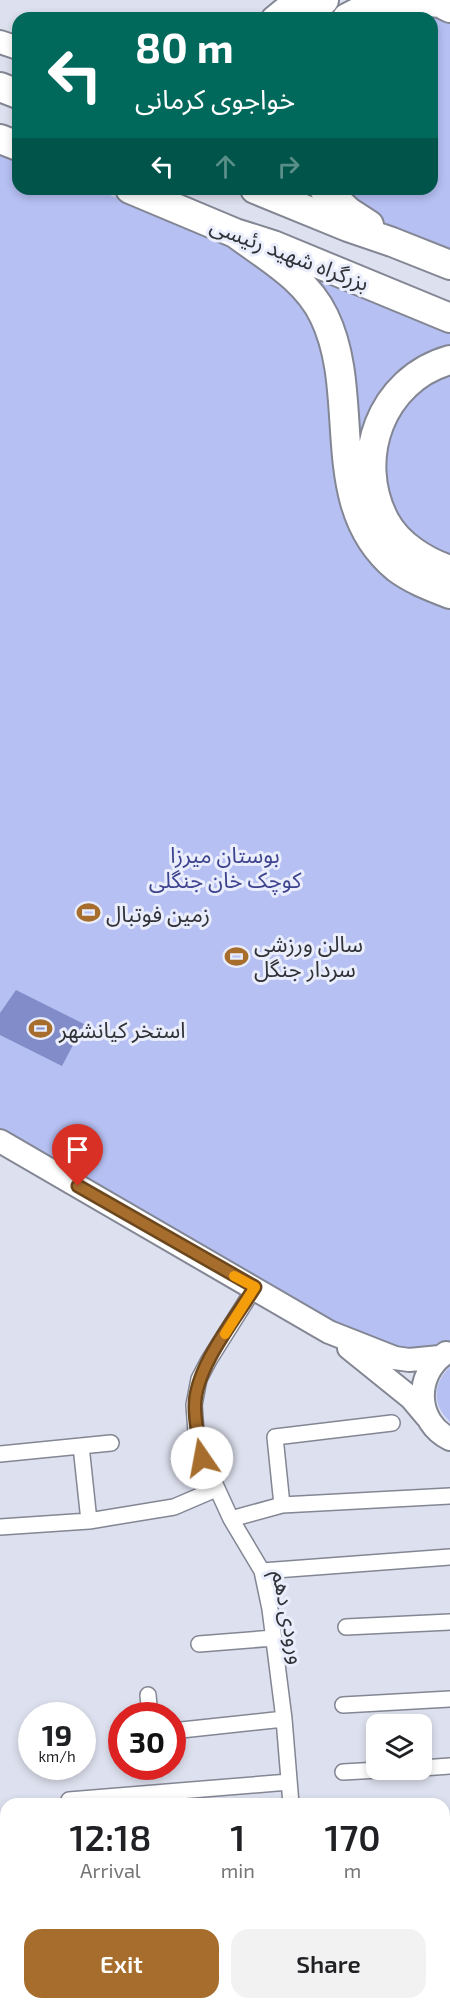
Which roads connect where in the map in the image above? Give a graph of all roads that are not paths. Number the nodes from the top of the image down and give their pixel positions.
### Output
1 (296, 0) edge
2 (324, 0) edge
3 (401, 0) edge
4 (413, 0) edge
5 (450, 8) edge
6 (281, 12) edge
7 (310, 12) edge
8 (359, 12) edge
9 (144, 195) edge
10 (270, 195) edge
11 (331, 195) edge
12 (235, 233) junction
13 (392, 242) junction
14 (441, 261) edge
15 (450, 318) edge
16 (450, 360) edge
17 (450, 570) edge
18 (450, 594) edge
19 (0, 1141) edge
20 (255, 1287) junction
21 (329, 1332) junction
22 (445, 1354) edge
23 (427, 1417) junction
24 (392, 1424) dead end
25 (450, 1439) edge
26 (111, 1443) dead end
27 (81, 1446) junction
28 (0, 1454) edge
29 (216, 1489) junction
30 (450, 1496) edge
31 (282, 1505) junction
32 (231, 1520) junction
33 (89, 1521) junction
34 (0, 1527) edge
35 (450, 1557) edge
36 (262, 1571) junction
37 (450, 1622) edge
38 (346, 1627) dead end
39 (274, 1638) junction
40 (199, 1644) dead end
41 (148, 1695) dead end
42 (450, 1699) edge
43 (149, 1702) edge
44 (343, 1706) dead end
45 (284, 1719) junction
46 (186, 1730) edge
47 (450, 1766) edge
48 (432, 1767) edge
49 (366, 1771) edge
50 (344, 1772) dead end
51 (289, 1782) junction
52 (93, 1798) edge
53 (290, 1798) edge

1 - 6 main road
2 - 7 highway
3 - 8 highway
4 - 5 highway
9 - 12 highway, بزرگراه شهید رئیسی
10 - 13 highway, بزرگراه شهید رئیسی
11 - 13 highway
12 - 15 highway, بزرگراه شهید رئیسی
12 - 18 highway
13 - 14 highway, بزرگراه شهید رئیسی
16 - 17 highway
19 - 20 main road
20 - 21 main road
20 - 29 street, ورودی دهم
21 - 22 main road
21 - 23 main road
22 - 23 main road
23 - 25 main road
24 - 31 street
26 - 27 street
27 - 28 street
27 - 33 street
29 - 32 street, ورودی دهم
29 - 33 street
30 - 31 street
31 - 32 street
32 - 36 street, ورودی دهم
33 - 34 street
35 - 36 street
36 - 39 street, ورودی دهم
37 - 38 street
39 - 40 street
39 - 45 street, ورودی دهم
41 - 43 street
42 - 44 street
45 - 46 street
45 - 51 street, ورودی دهم
47 - 48 street
49 - 50 street
51 - 52 street
51 - 53 street, ورودی دهم

